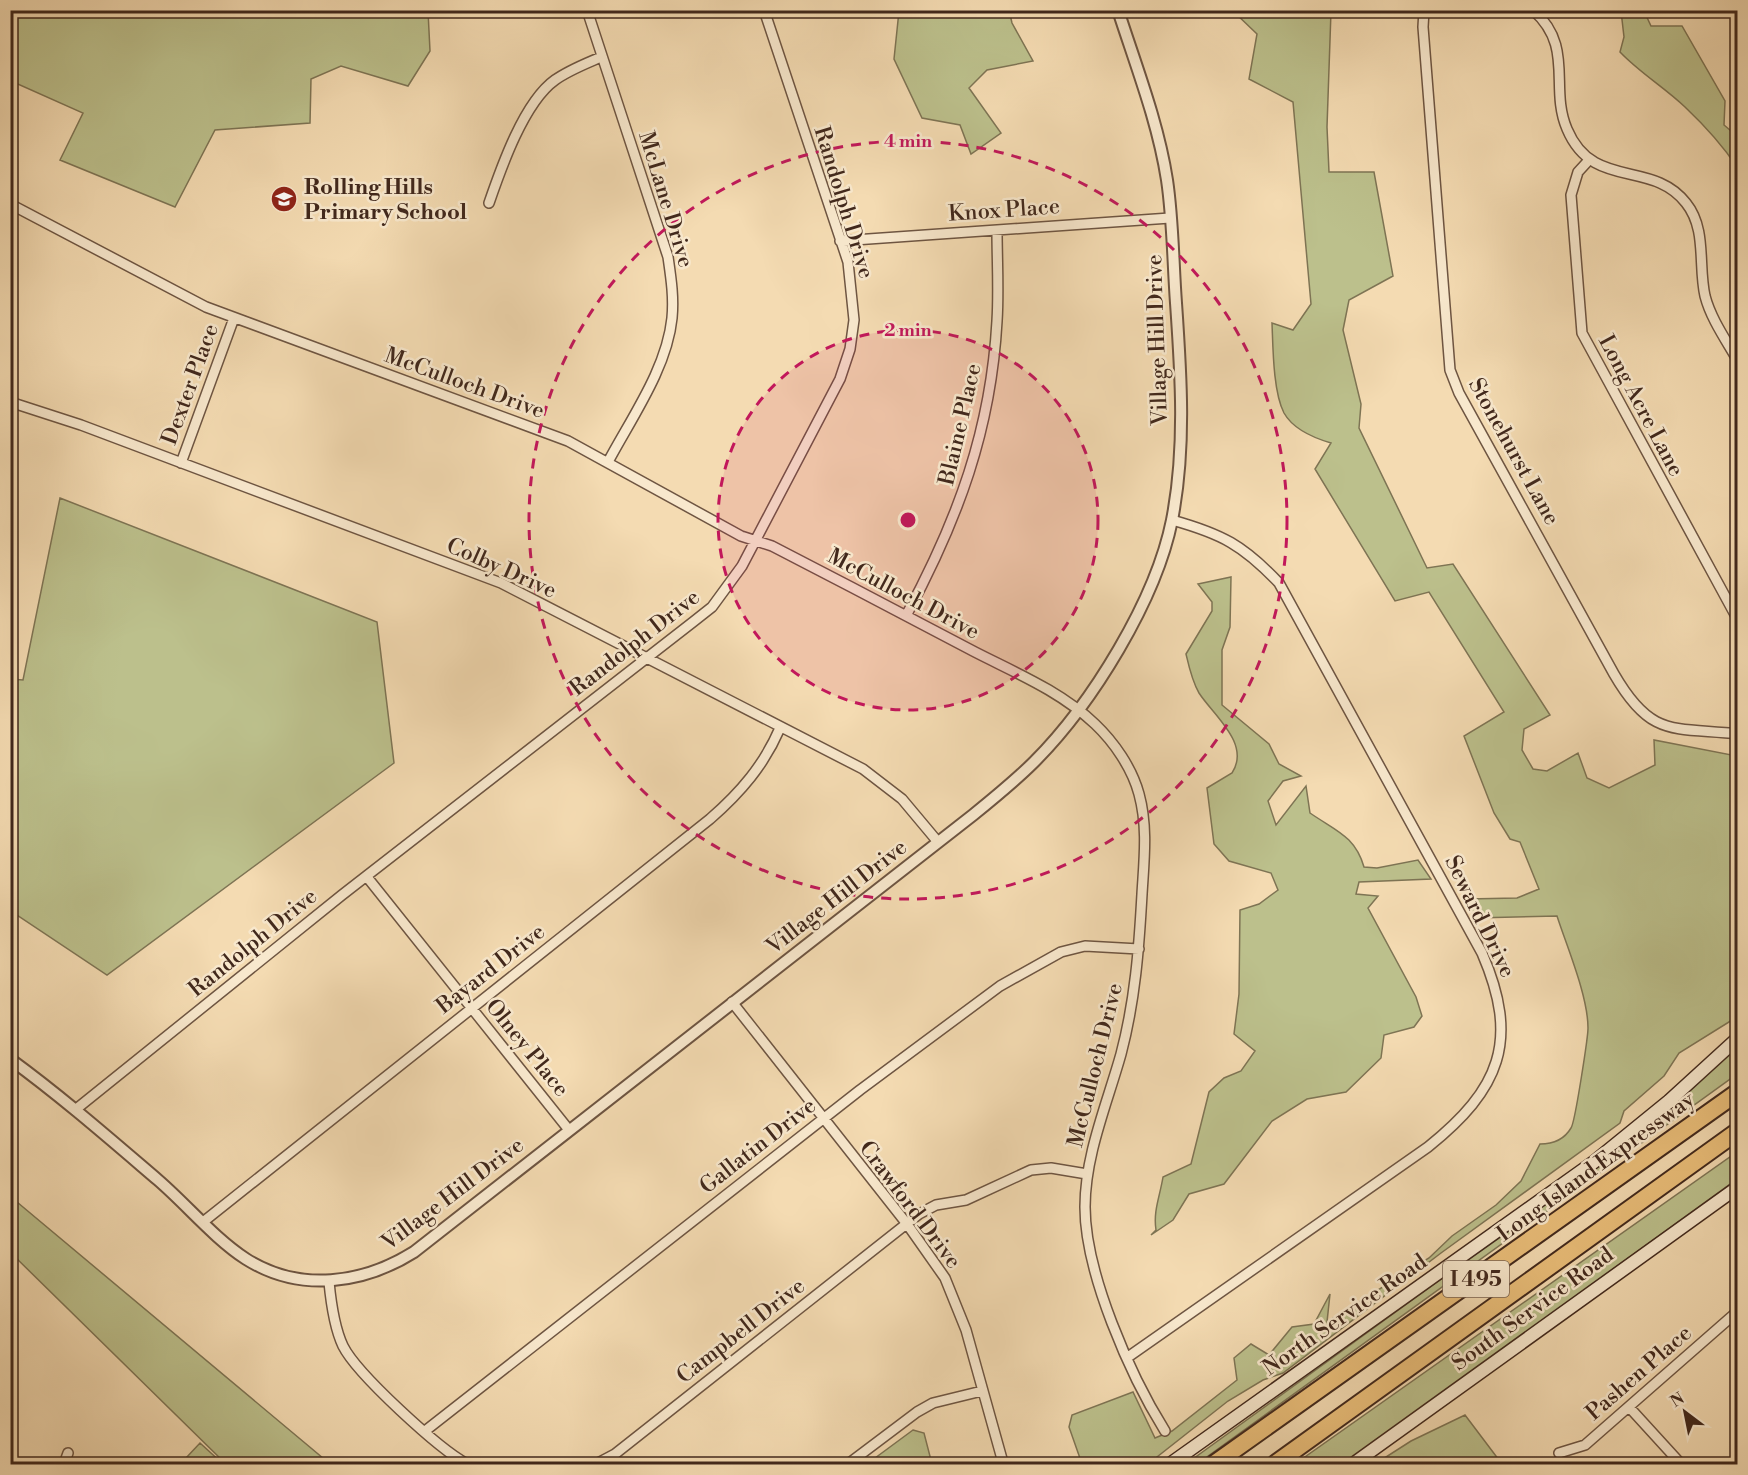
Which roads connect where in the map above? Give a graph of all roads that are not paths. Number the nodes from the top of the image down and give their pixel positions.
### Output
1 (586, 10) edge
2 (764, 10) edge
3 (1118, 10) edge
4 (1424, 10) edge
5 (1533, 10) edge
6 (601, 57) junction
7 (1589, 160) junction
8 (489, 203) dead end
9 (10, 204) edge
10 (1170, 218) junction
11 (997, 230) junction
12 (840, 240) junction
13 (234, 318) junction
14 (1737, 361) edge
15 (10, 402) edge
16 (608, 462) junction
17 (181, 463) junction
18 (1172, 520) junction
19 (756, 541) junction
20 (907, 614) junction
21 (1737, 620) edge
22 (645, 658) junction
23 (1077, 710) junction
24 (780, 728) junction
25 (1737, 734) edge
26 (938, 842) junction
27 (367, 877) junction
28 (1139, 949) junction
29 (732, 1002) junction
30 (471, 1007) junction
31 (1737, 1038) edge
32 (10, 1059) edge
33 (1737, 1092) edge
34 (75, 1110) junction
35 (822, 1119) junction
36 (569, 1130) junction
37 (1737, 1131) edge
38 (1087, 1174) junction
39 (1737, 1187) edge
40 (203, 1222) junction
41 (907, 1224) junction
42 (329, 1282) junction
43 (1737, 1311) edge
44 (1128, 1357) junction
45 (982, 1391) junction
46 (1629, 1407) junction
47 (425, 1431) junction
48 (1165, 1431) dead end
49 (68, 1453) dead end
50 (1559, 1454) dead end
51 (1002, 1459) dead end
52 (64, 1464) edge
53 (467, 1464) edge
54 (596, 1464) edge
55 (848, 1464) edge
56 (1170, 1464) edge
57 (1214, 1464) edge
58 (1275, 1464) edge
59 (1353, 1464) edge
60 (1681, 1464) edge

1 - 6 street, McLane Drive
2 - 12 street, Randolph Drive
3 - 10 street, Village Hill Drive
4 - 25 street, Stonehurst Lane
5 - 7 street
6 - 8 street
6 - 16 street, McLane Drive
7 - 14 street
7 - 21 street, Long Acre Lane
9 - 13 street, McCulloch Drive
10 - 11 street, Knox Place
10 - 18 street, Village Hill Drive
11 - 12 street, Knox Place
11 - 20 street, Blaine Place
12 - 19 street, Randolph Drive
13 - 16 street, McCulloch Drive
13 - 17 street, Dexter Place
15 - 17 street, Colby Drive
16 - 19 street, McCulloch Drive
17 - 22 street, Colby Drive
18 - 23 street, Village Hill Drive
18 - 44 street, Seward Drive
19 - 20 street, McCulloch Drive
19 - 22 street, Randolph Drive
20 - 23 street, McCulloch Drive
22 - 24 street, Colby Drive
22 - 27 street, Randolph Drive
23 - 26 street, Village Hill Drive
23 - 28 street, McCulloch Drive
24 - 26 street, Colby Drive
24 - 30 street, Bayard Drive
26 - 29 street, Village Hill Drive
27 - 30 street, Olney Place
27 - 34 street, Randolph Drive
28 - 35 street, Gallatin Drive
28 - 38 street, McCulloch Drive
29 - 35 street, Crawford Drive
29 - 36 street, Village Hill Drive
30 - 36 street, Olney Place
30 - 40 street, Bayard Drive
31 - 56 main road, North Service Road
32 - 34 street, Village Hill Drive
33 - 57 highway, Long Island Expressway / I 495
34 - 40 street, Village Hill Drive
35 - 41 street, Crawford Drive
35 - 47 street, Gallatin Drive
36 - 42 street, Village Hill Drive
37 - 58 highway, I 495
38 - 41 street, Campbell Drive
38 - 44 street, McCulloch Drive
39 - 59 main road, South Service Road
40 - 42 street, Village Hill Drive
41 - 45 street, Crawford Drive
41 - 54 street, Campbell Drive
42 - 47 street
43 - 46 street, Pashen Place
44 - 48 street, McCulloch Drive
45 - 51 street, Crawford Drive
45 - 55 street
46 - 50 street, Pashen Place
46 - 60 street
47 - 53 street
49 - 52 street

